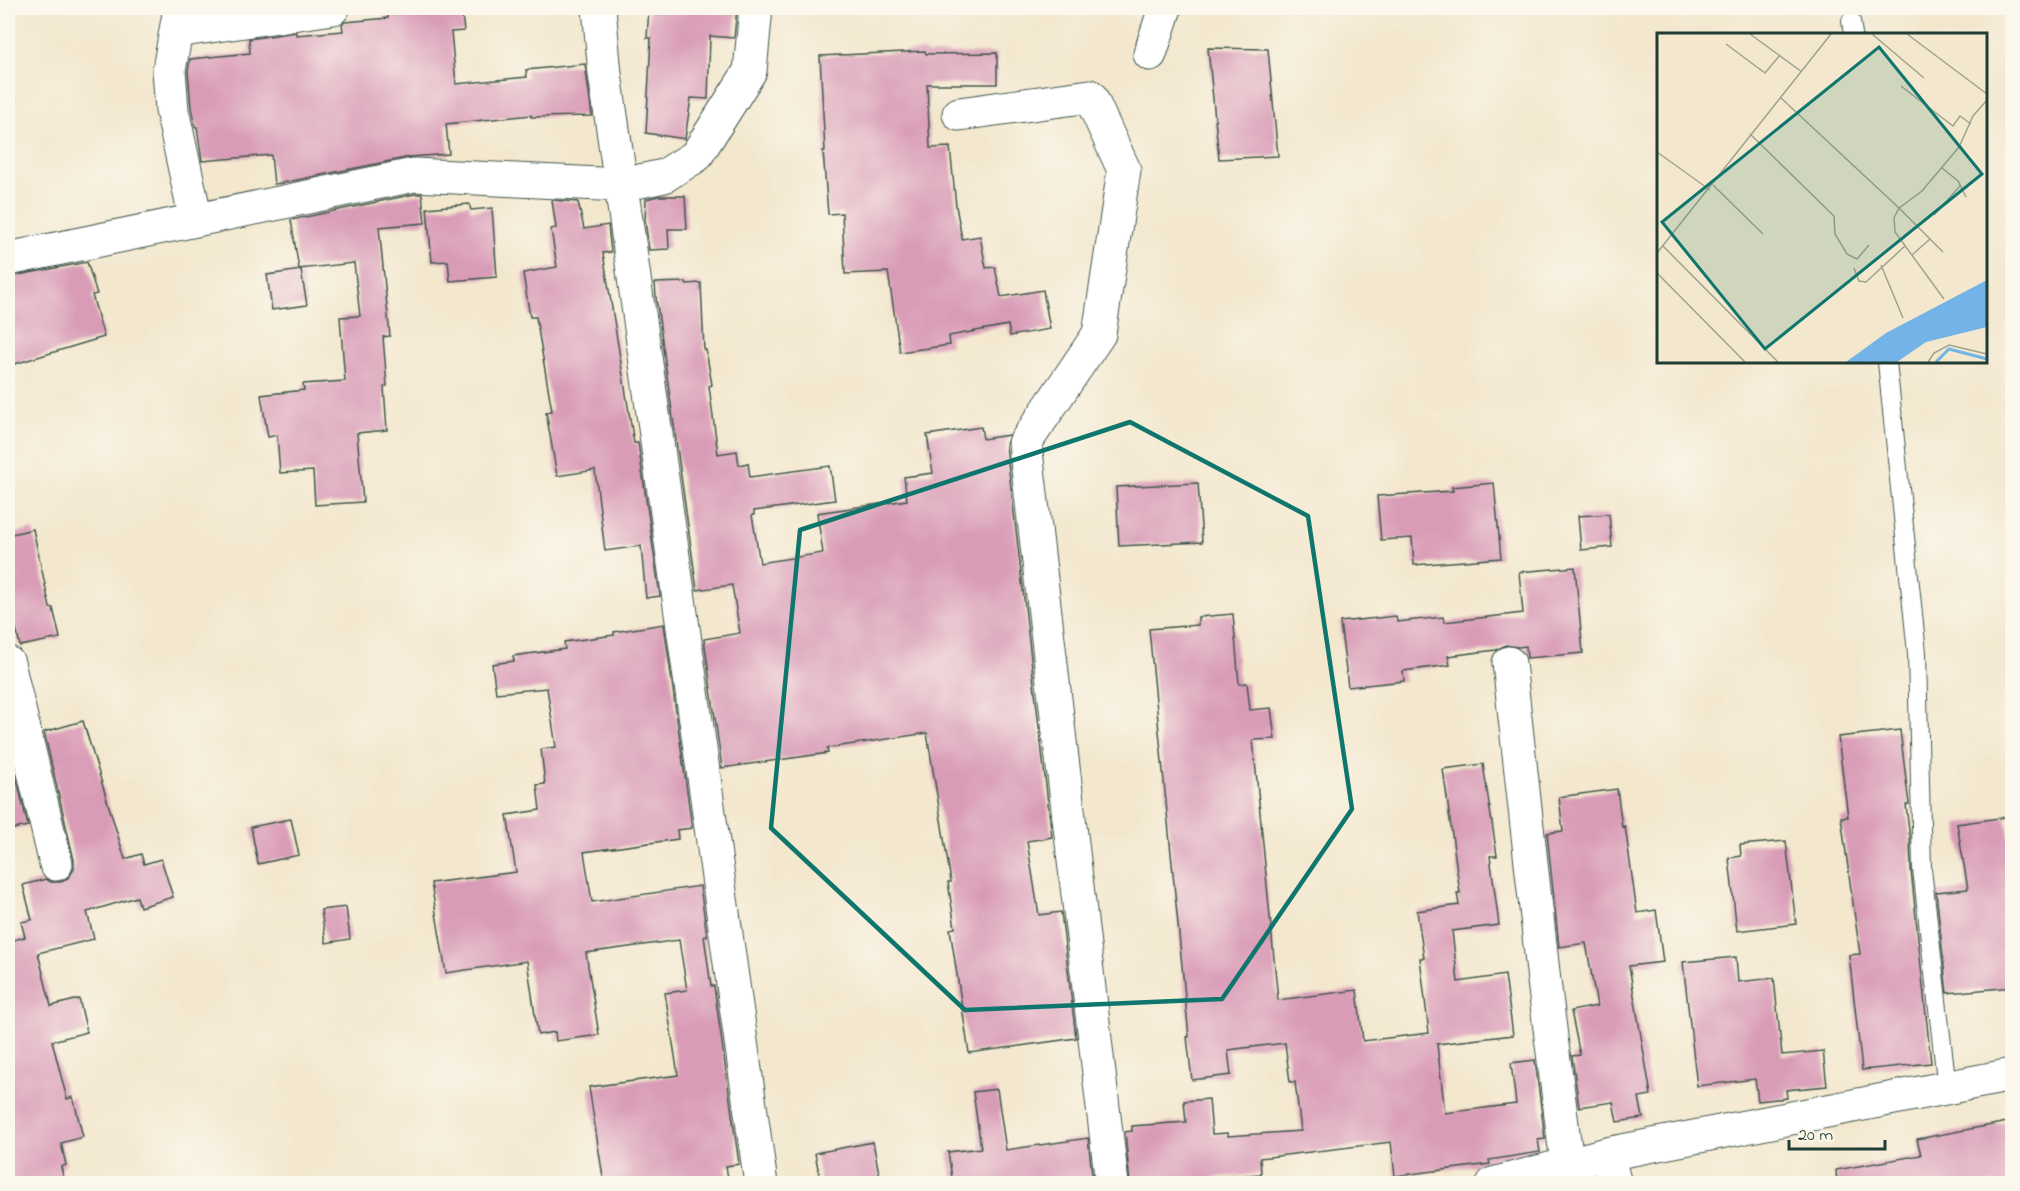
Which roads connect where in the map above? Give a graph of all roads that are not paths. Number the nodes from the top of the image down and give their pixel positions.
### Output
1 (333, 8) edge
2 (600, 8) edge
3 (756, 8) edge
4 (1164, 8) edge
5 (178, 19) edge
6 (1150, 54) dead end
7 (959, 114) dead end
8 (621, 185) junction
9 (196, 220) junction
10 (8, 259) edge
11 (1887, 363) edge
12 (8, 663) edge
13 (1509, 663) dead end
14 (56, 864) dead end
15 (2013, 1075) edge
16 (1947, 1088) junction
17 (1567, 1164) junction
18 (1611, 1169) edge
19 (761, 1184) edge
20 (1112, 1184) edge
21 (1493, 1184) edge

1 - 5 street
2 - 8 street
3 - 8 street
4 - 6 street
5 - 9 street
7 - 20 street
8 - 9 street
8 - 19 street
9 - 10 street
11 - 16 lane
12 - 14 street
13 - 17 street
15 - 16 street
16 - 18 street
17 - 18 street
17 - 21 street

